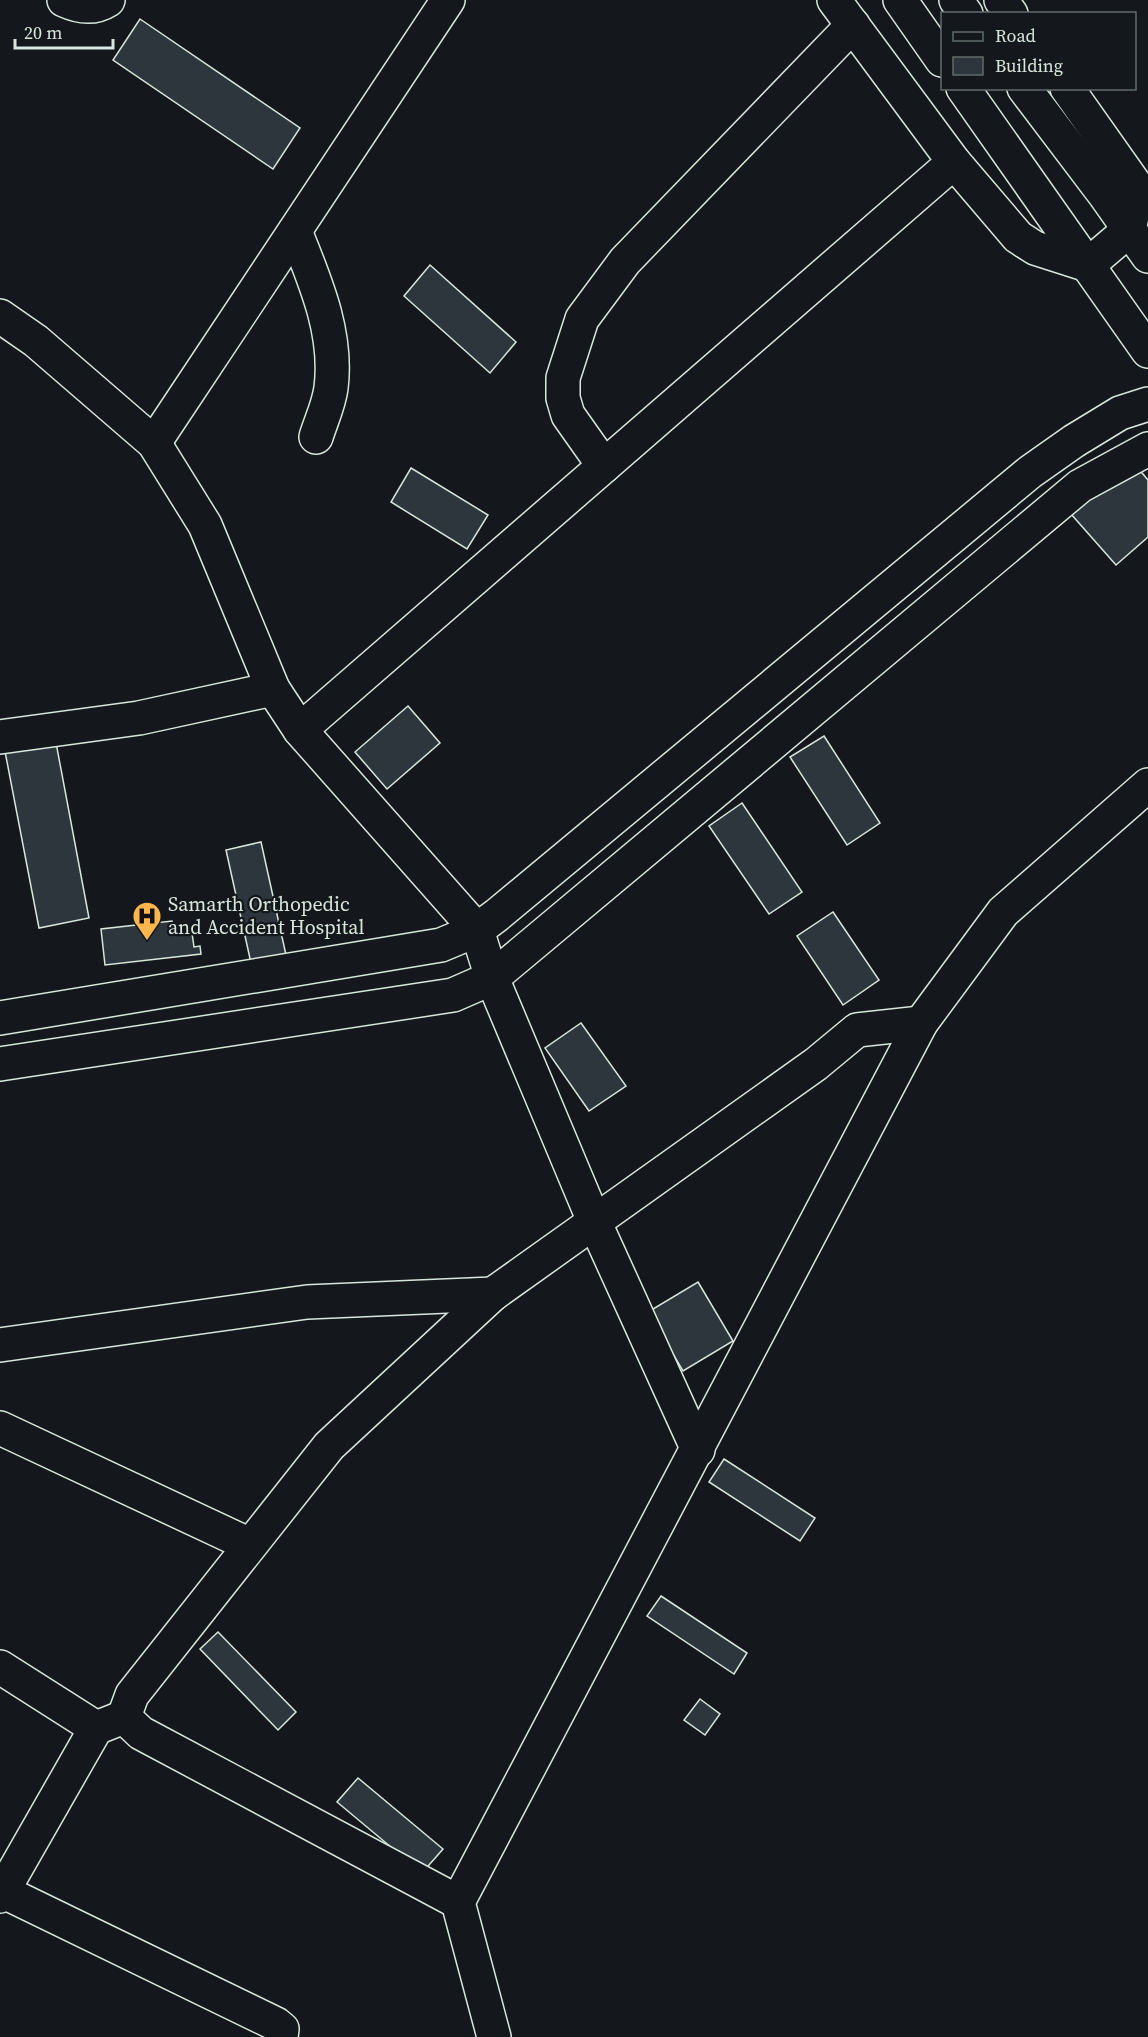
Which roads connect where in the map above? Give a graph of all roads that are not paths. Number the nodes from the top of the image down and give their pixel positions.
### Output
1 (64, 0) edge
2 (108, 0) edge
3 (448, 0) edge
4 (900, 0) edge
5 (844, 13) edge
6 (941, 59) edge
7 (964, 90) edge
8 (1026, 90) edge
9 (1067, 90) edge
10 (954, 162) junction
11 (1129, 230) junction
12 (295, 231) junction
13 (1148, 256) edge
14 (1088, 265) junction
15 (0, 316) edge
16 (1148, 351) edge
17 (1148, 404) edge
18 (316, 436) dead end
19 (154, 443) junction
20 (1148, 449) edge
21 (604, 466) junction
22 (273, 690) junction
23 (300, 730) junction
24 (0, 737) edge
25 (1148, 785) edge
26 (477, 930) junction
27 (492, 978) junction
28 (0, 1018) edge
29 (921, 1023) junction
30 (0, 1064) edge
31 (594, 1221) junction
32 (493, 1294) junction
33 (0, 1345) edge
34 (0, 1428) edge
35 (698, 1450) junction
36 (250, 1545) junction
37 (0, 1667) edge
38 (110, 1722) junction
39 (1, 1894) edge
40 (458, 1902) junction
41 (281, 2037) edge
42 (494, 2037) edge

1 - 2 street
3 - 12 street
4 - 6 street
5 - 10 street
5 - 21 street
7 - 14 street
8 - 11 street
9 - 11 street
10 - 14 street
10 - 21 street
11 - 13 street
11 - 14 street
12 - 18 street
12 - 19 street
14 - 16 street
15 - 19 street
17 - 26 street
19 - 22 street
20 - 27 street
21 - 23 street
22 - 23 street
22 - 24 street
23 - 26 street
25 - 29 street
26 - 27 street
26 - 28 street
27 - 30 street
27 - 31 street
29 - 31 street
29 - 35 street
31 - 32 street
31 - 35 street
32 - 33 street
32 - 36 street
34 - 36 street
35 - 40 street
36 - 38 street
37 - 38 street
38 - 39 street
38 - 40 street
39 - 41 street
40 - 42 street

